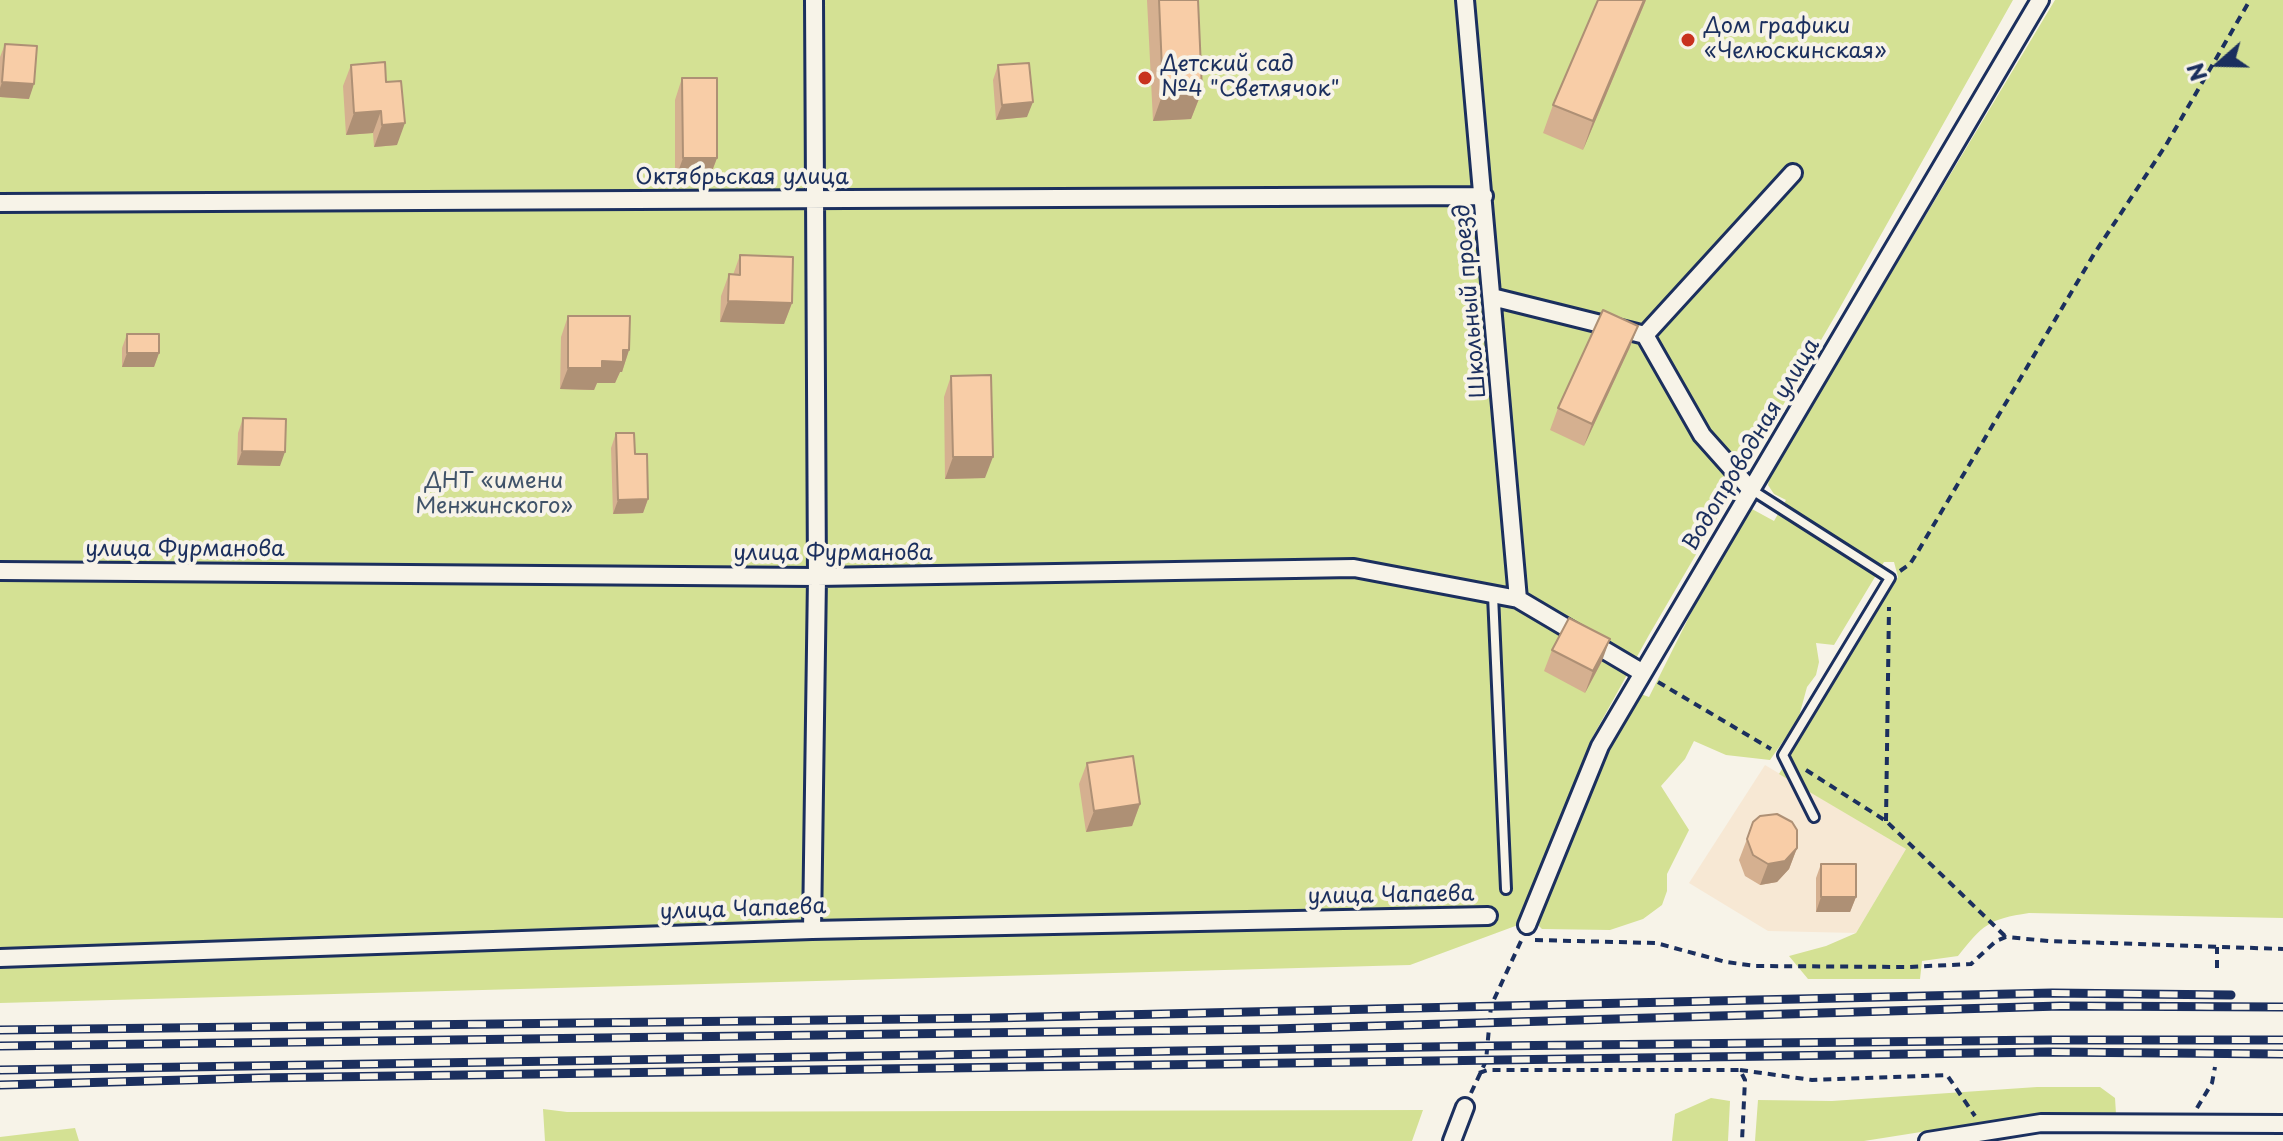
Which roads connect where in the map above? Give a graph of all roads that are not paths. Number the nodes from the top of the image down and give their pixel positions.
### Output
1 (814, 0) edge
2 (1465, 0) edge
3 (2040, 0) edge
4 (1793, 173) dead end
5 (1484, 196) junction
6 (814, 200) junction
7 (0, 203) edge
8 (1492, 297) junction
9 (1645, 335) junction
10 (1751, 490) junction
11 (0, 571) edge
12 (817, 577) junction
13 (1493, 594) junction
14 (1518, 599) junction
15 (1643, 673) junction
16 (1814, 817) dead end
17 (1506, 889) dead end
18 (1488, 916) dead end
19 (1527, 925) dead end
20 (812, 930) junction
21 (0, 958) edge
22 (1465, 1107) road end
23 (2283, 1124) edge
24 (1452, 1141) edge
25 (1928, 1141) edge

1 - 6 street
2 - 5 street, Школьный проезд
3 - 10 street, Водопроводная улица
4 - 9 street
5 - 6 street, Октябрьская улица
5 - 8 street, Школьный проезд
6 - 7 street, Октябрьская улица
6 - 12 street
8 - 9 street
8 - 14 street, Школьный проезд
9 - 10 street
10 - 15 street, Водопроводная улица
10 - 16 lane
11 - 12 street, улица Фурманова
12 - 13 street, улица Фурманова
12 - 20 street
13 - 14 street, улица Фурманова
13 - 17 lane
14 - 15 street, улица Фурманова
15 - 19 street, Водопроводная улица
18 - 20 street, улица Чапаева
20 - 21 street, улица Чапаева
22 - 24 street
23 - 25 street

